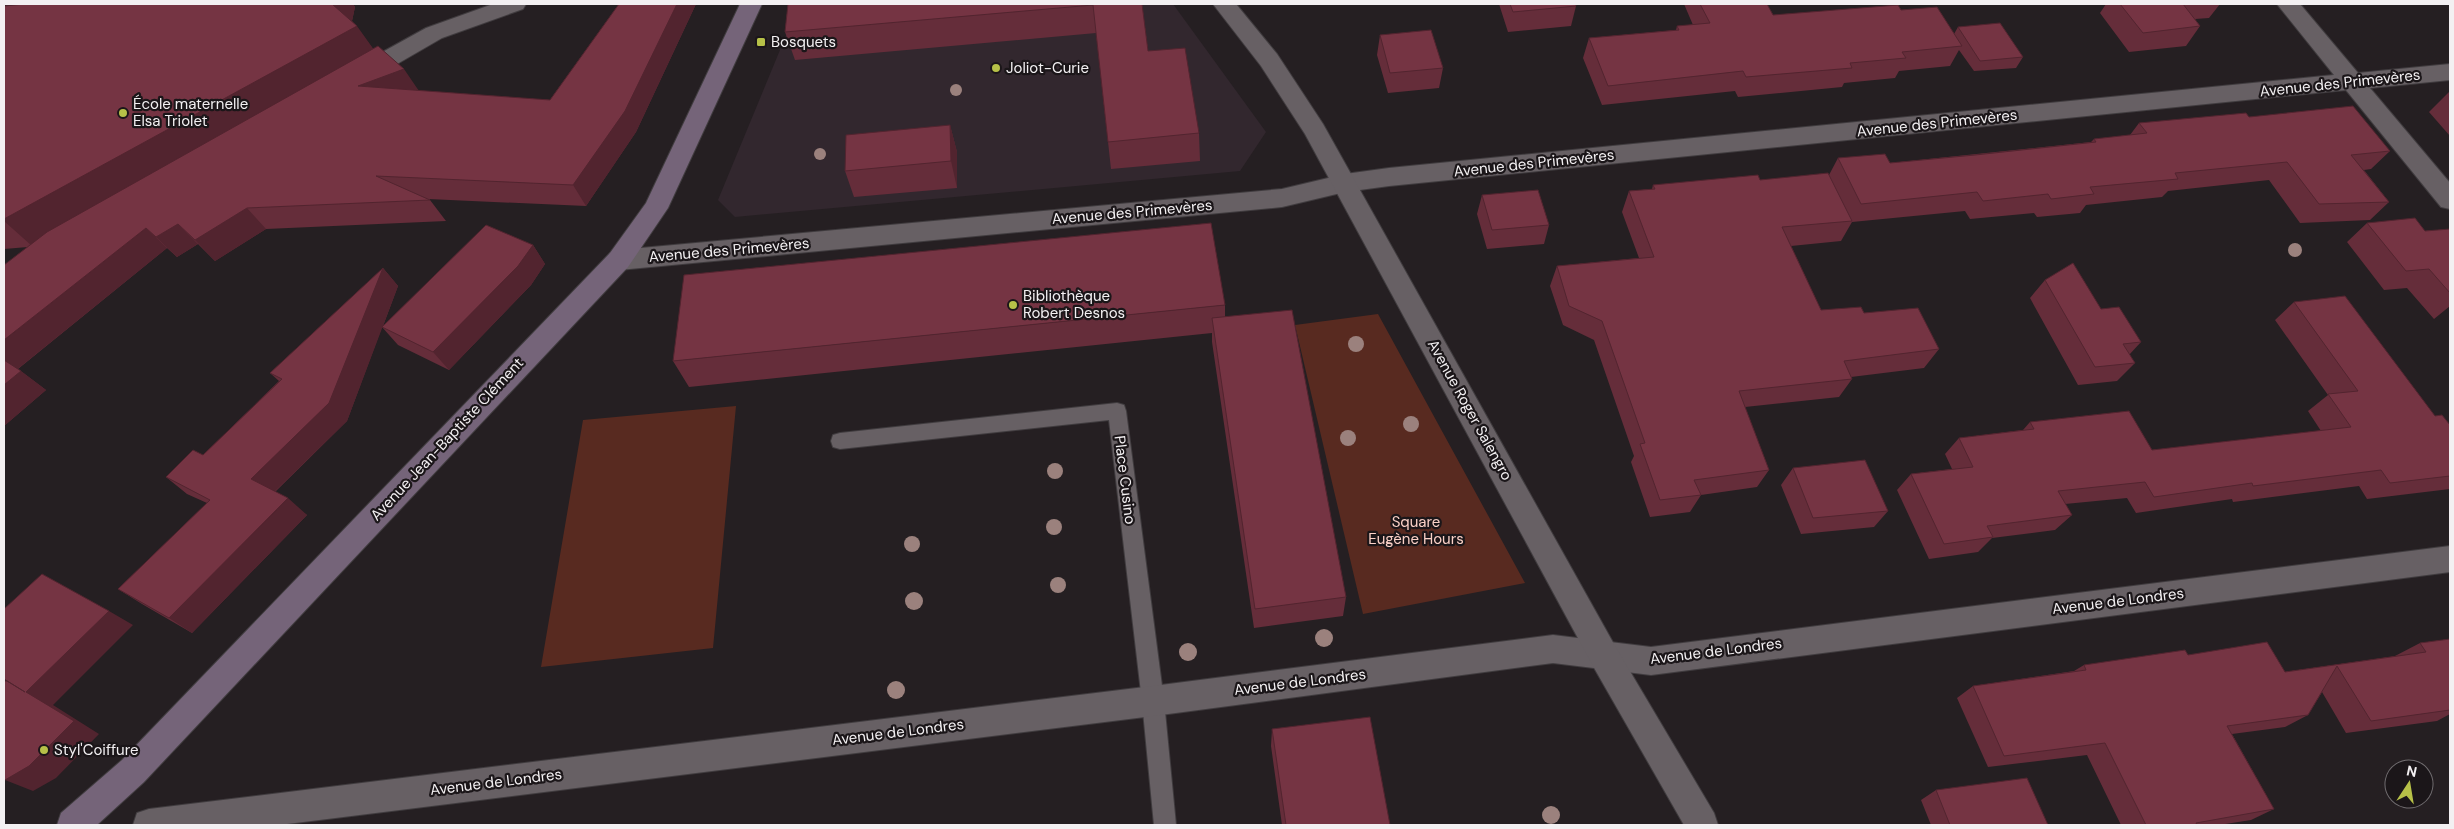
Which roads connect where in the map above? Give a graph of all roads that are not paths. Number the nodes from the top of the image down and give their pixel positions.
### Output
1 (515, 4) edge
2 (751, 4) edge
3 (1224, 4) edge
4 (2288, 4) edge
5 (2450, 72) edge
6 (2353, 82) junction
7 (342, 85) edge
8 (1346, 184) junction
9 (2450, 200) edge
10 (619, 260) junction
11 (840, 441) dead end
12 (2450, 559) edge
13 (1604, 656) junction
14 (1153, 701) junction
15 (73, 825) edge
16 (149, 825) edge
17 (1165, 825) edge
18 (1702, 825) edge

1 - 7 street
2 - 10 main road, Avenue Jean-Baptiste Clément
3 - 8 street, Avenue Roger Salengro
4 - 6 street
5 - 6 street, Avenue des Primevères
6 - 8 street, Avenue des Primevères
6 - 9 street
8 - 10 street, Avenue des Primevères
8 - 13 street, Avenue Roger Salengro
10 - 15 main road, Avenue Jean-Baptiste Clément
11 - 14 lane, Place Cusino
12 - 13 street, Avenue de Londres
13 - 14 street, Avenue de Londres
13 - 18 street, Avenue Roger Salengro
14 - 16 street, Avenue de Londres
14 - 17 lane, Place Cusino

